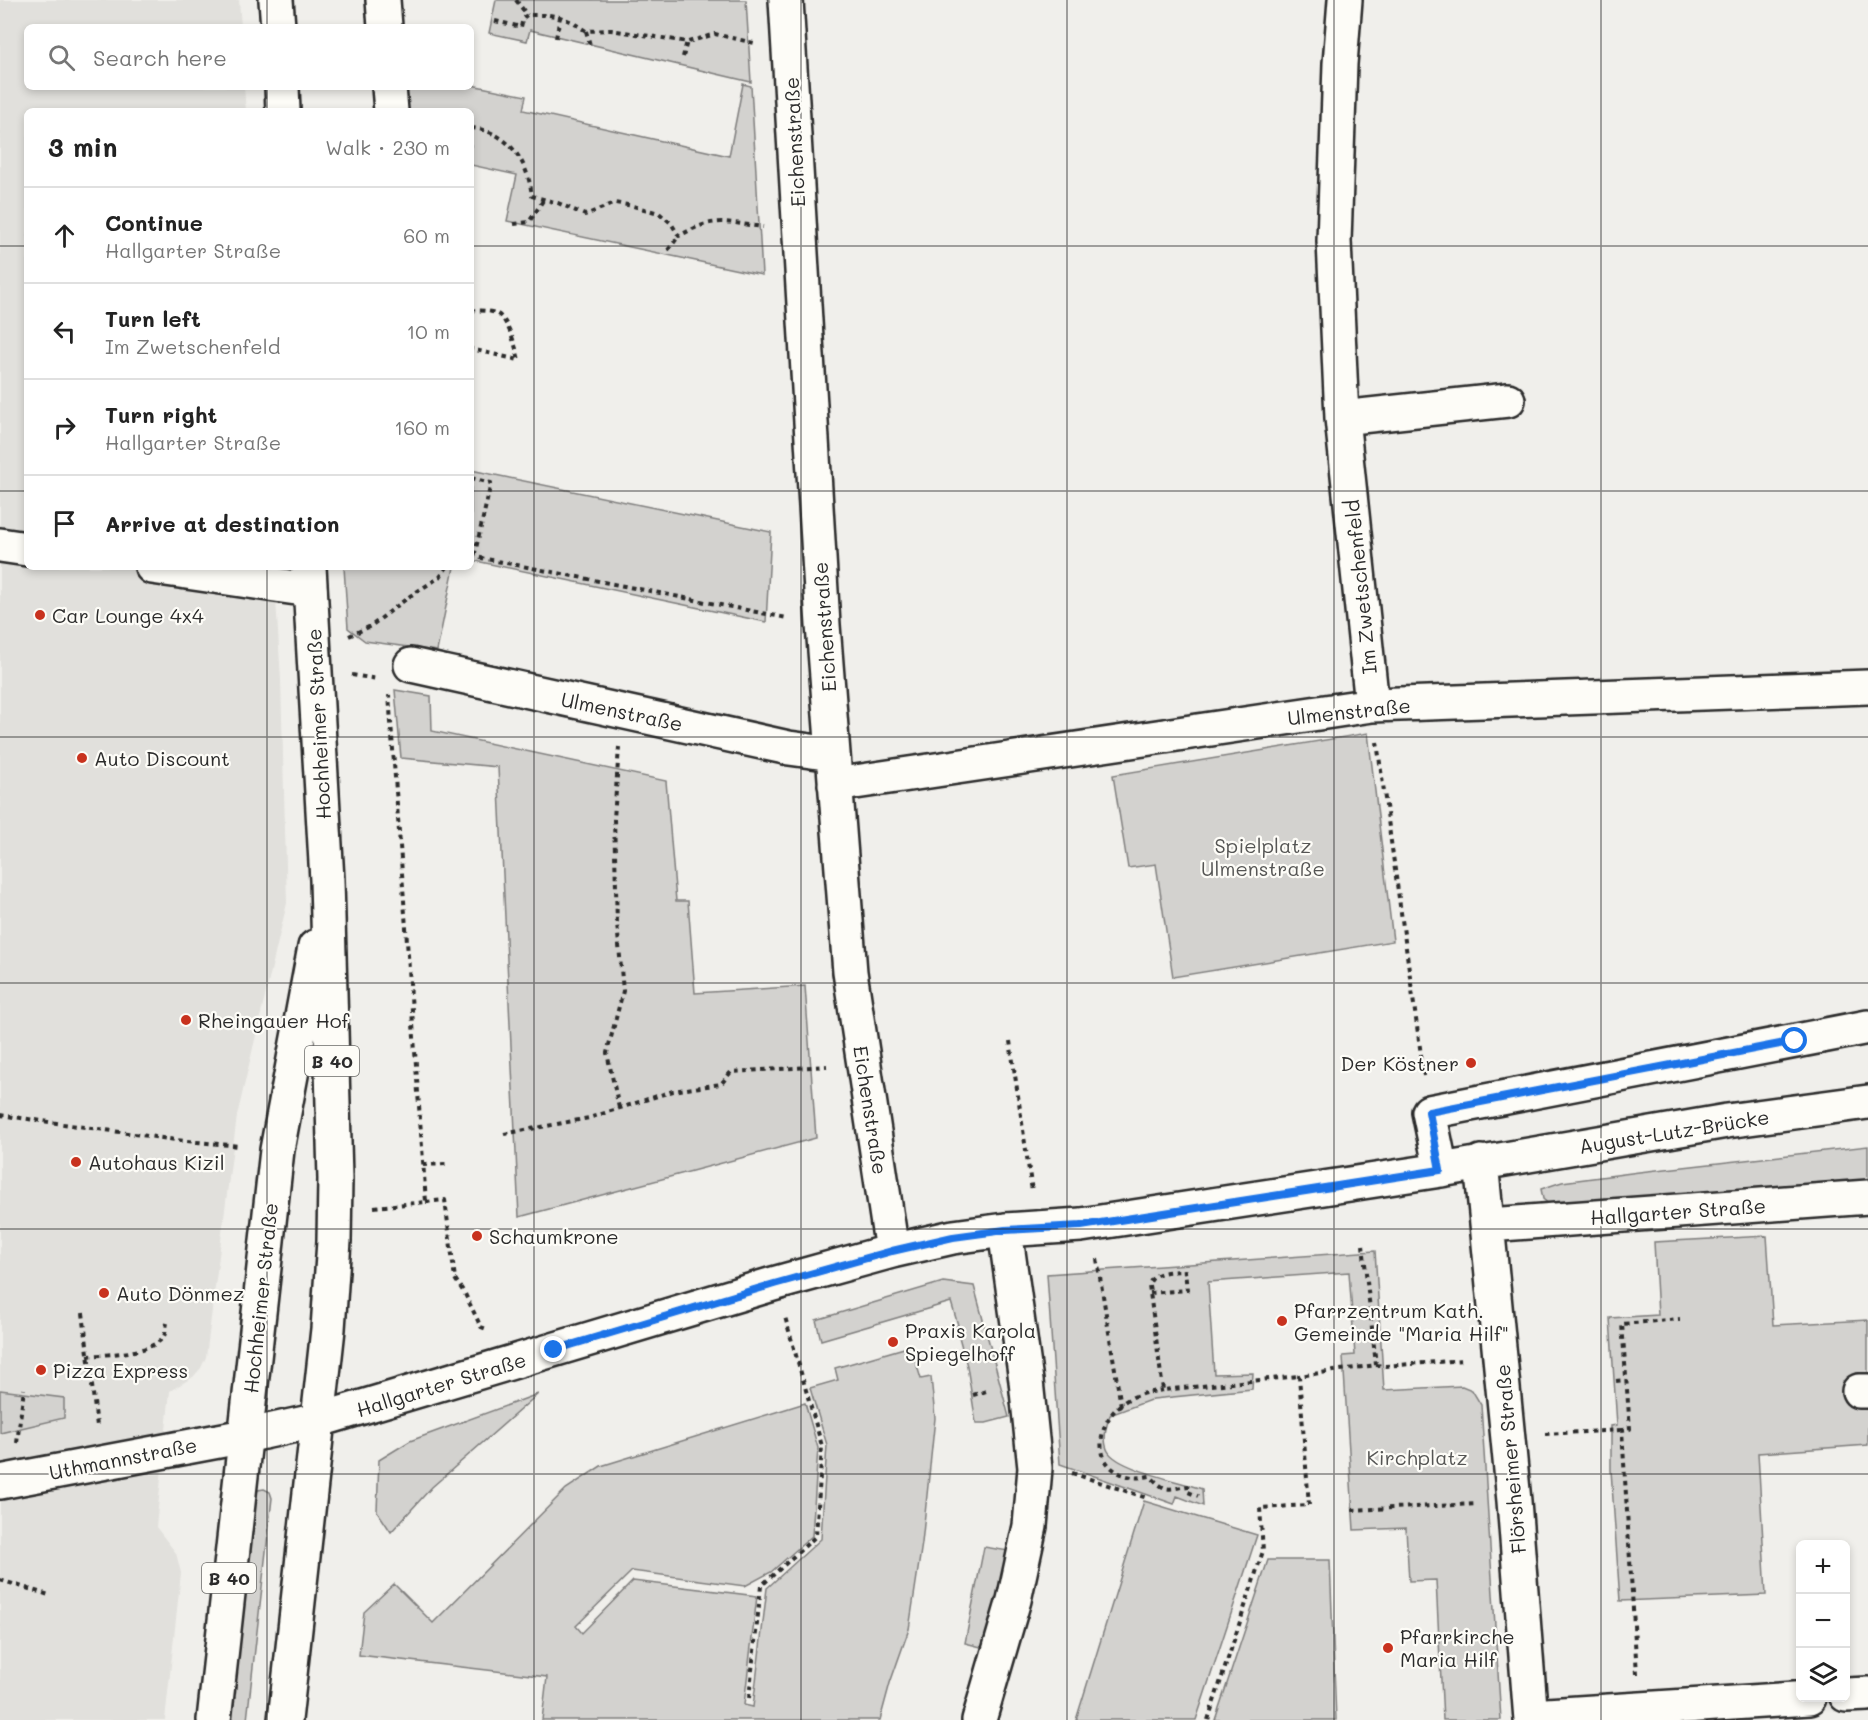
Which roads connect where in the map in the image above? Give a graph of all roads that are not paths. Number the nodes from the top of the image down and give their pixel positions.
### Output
1 (276, 0) edge
2 (383, 0) edge
3 (786, 0) edge
4 (1345, 0) edge
5 (278, 24) edge
6 (385, 24) edge
7 (282, 90) edge
8 (389, 90) edge
9 (283, 108) edge
10 (391, 108) edge
11 (1508, 400) dead end
12 (1342, 418) junction
13 (0, 545) edge
14 (24, 549) edge
15 (195, 570) edge
16 (309, 578) edge
17 (400, 673) road end
18 (1868, 687) edge
19 (1372, 705) junction
20 (834, 769) junction
21 (327, 880) junction
22 (1868, 1027) edge
23 (1868, 1102) edge
24 (1481, 1162) junction
25 (1440, 1170) junction
26 (1868, 1197) edge
27 (1488, 1225) junction
28 (1021, 1229) junction
29 (892, 1251) junction
30 (319, 1420) junction
31 (245, 1436) junction
32 (6, 1481) edge
33 (1868, 1694) edge
34 (1850, 1695) edge
35 (1796, 1699) edge
36 (1531, 1718) edge
37 (214, 1720) edge
38 (285, 1720) edge
39 (978, 1720) edge

1 - 5 street
2 - 6 street
3 - 20 street, Eichenstraße
4 - 12 street, Im Zwetschenfeld
7 - 9 street
8 - 10 street
11 - 12 street
12 - 19 street, Im Zwetschenfeld
13 - 14 street
15 - 16 street
16 - 21 street, Hochheimer Straße / B 40
17 - 20 street, Ulmenstraße
18 - 19 street, Ulmenstraße
19 - 20 street, Ulmenstraße
20 - 29 street, Eichenstraße
21 - 30 street, Hochheimer Straße / B 40
21 - 31 street, Hochheimer Straße / B 40
22 - 25 street
23 - 24 street, August-Lutz-Brücke
24 - 25 street, Hallgarter Straße
24 - 27 street, Flörsheimer Straße
25 - 28 street, Hallgarter Straße
26 - 27 street, Hallgarter Straße
27 - 36 street, Flörsheimer Straße
28 - 29 street, Hallgarter Straße
28 - 39 street
29 - 30 street, Hallgarter Straße
30 - 31 street, Hallgarter Straße
30 - 38 street, Hochheimer Straße / B 40
31 - 32 street, Uthmannstraße
31 - 37 street, Hochheimer Straße / B 40
33 - 34 street
35 - 36 street

